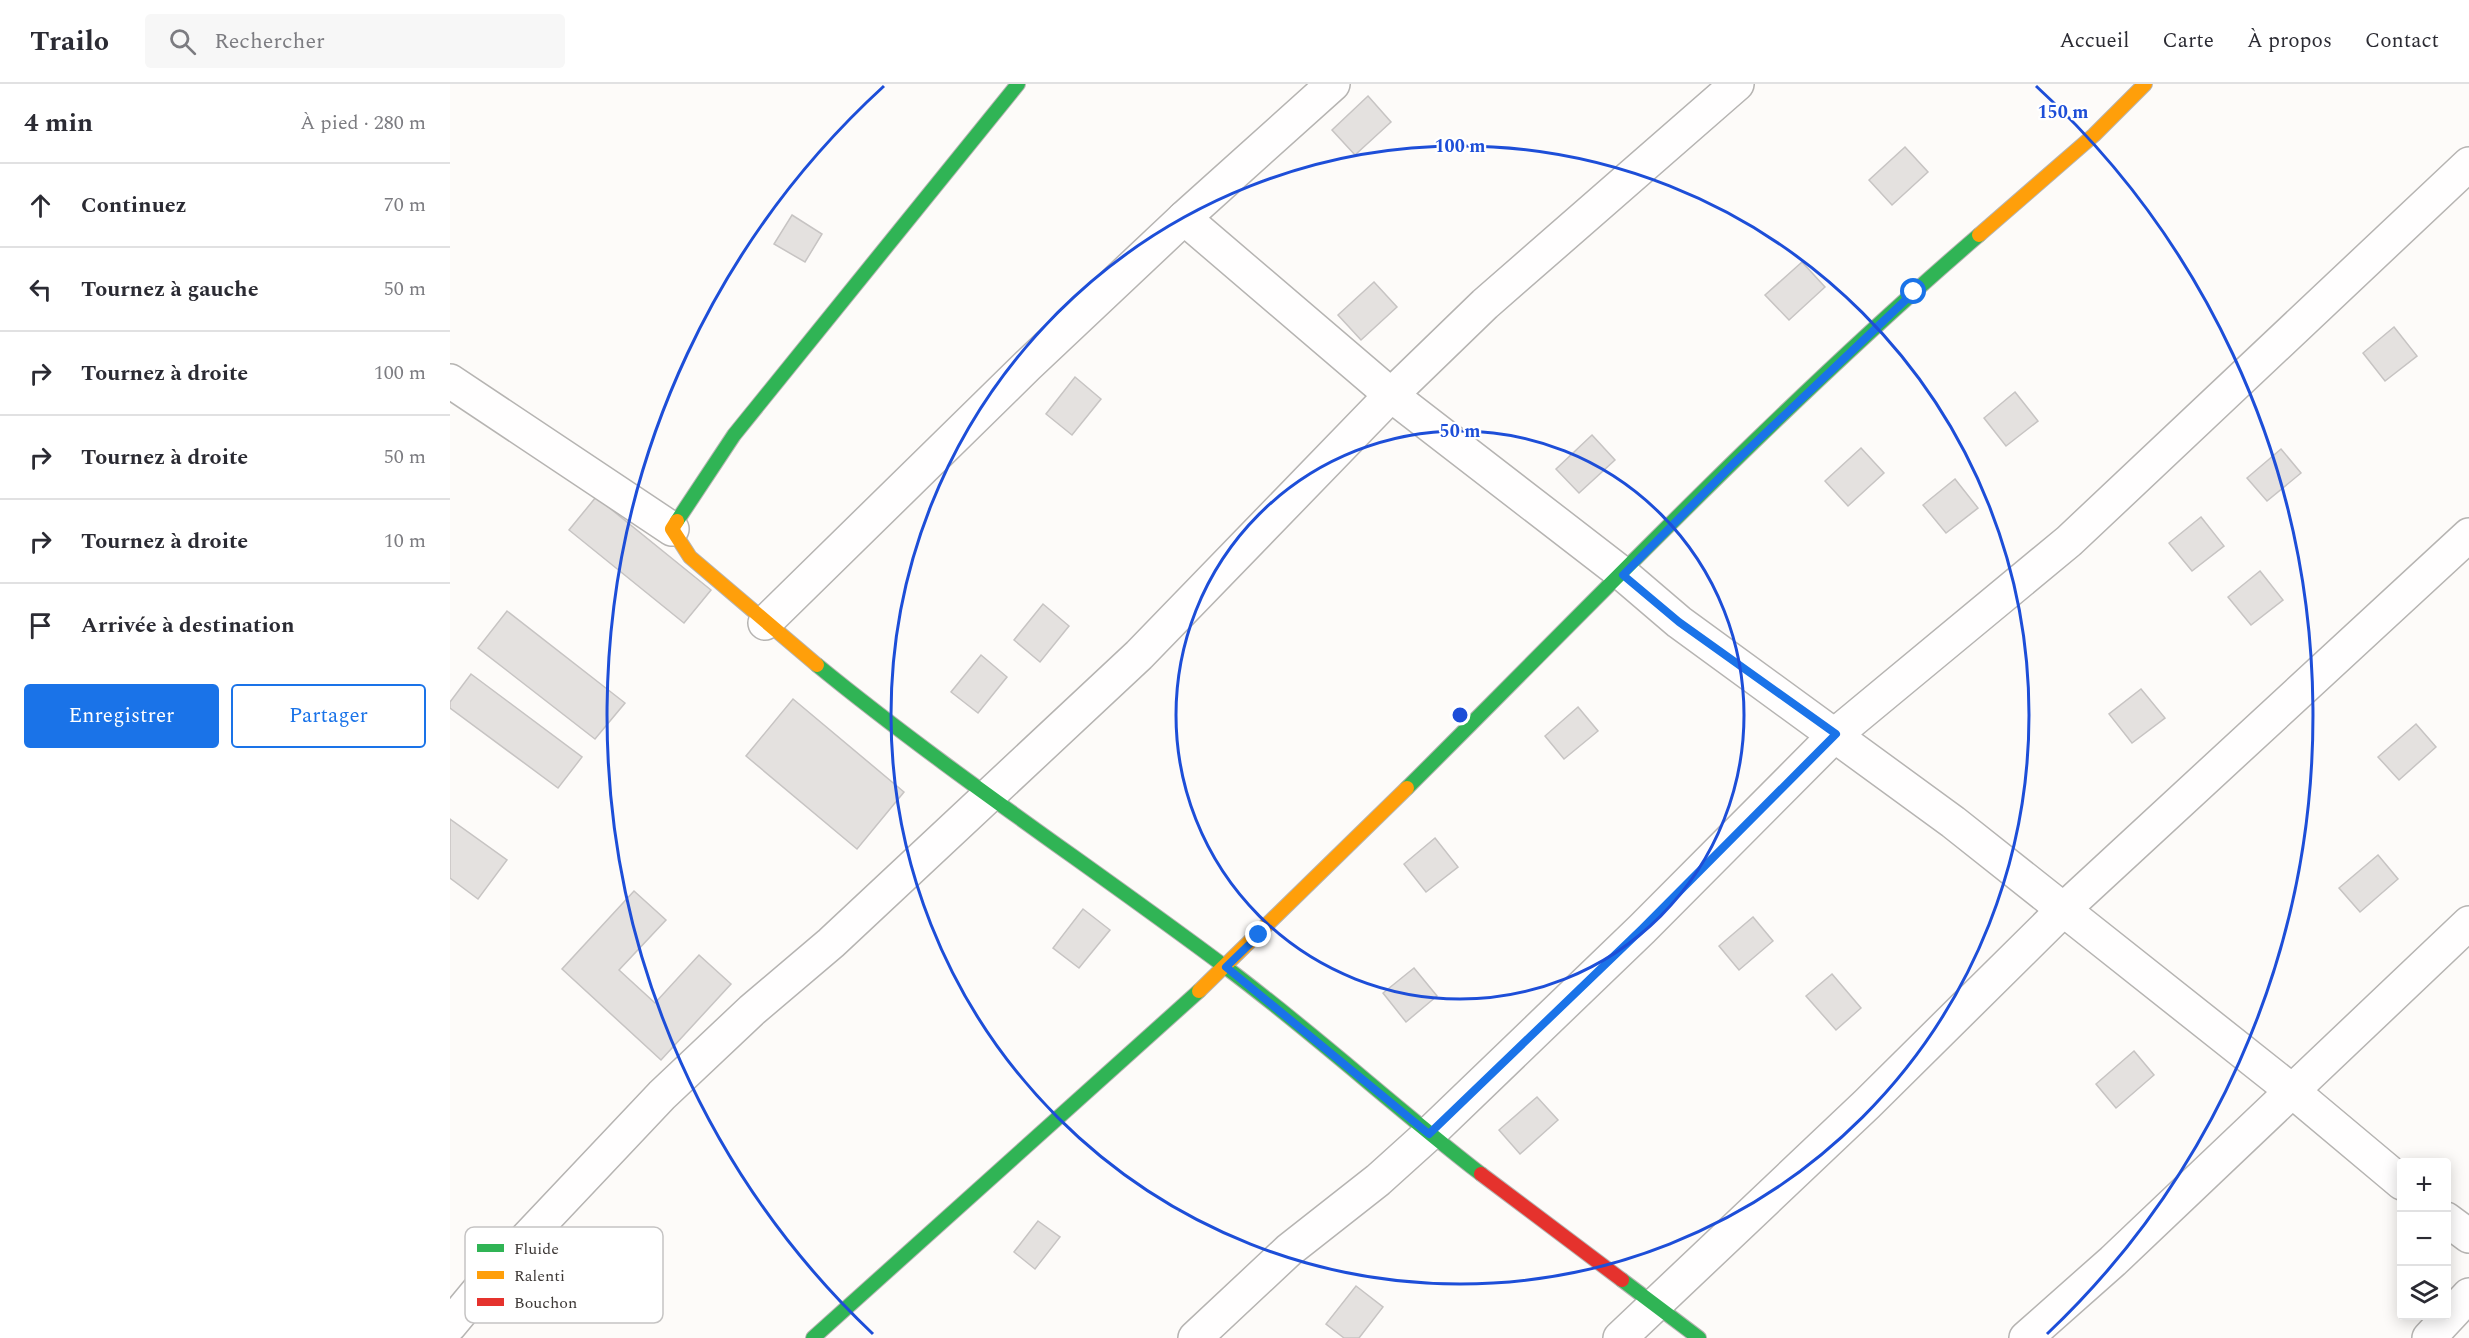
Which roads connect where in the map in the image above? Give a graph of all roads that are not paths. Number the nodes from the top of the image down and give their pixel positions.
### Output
1 (1018, 84) edge
2 (1333, 84) edge
3 (1737, 84) edge
4 (2145, 84) edge
5 (2469, 164) edge
6 (1184, 218) junction
7 (450, 381) edge
8 (1391, 396) junction
9 (672, 529) junction
10 (2469, 535) edge
11 (1623, 575) junction
12 (765, 623) junction
13 (1836, 734) junction
14 (986, 795) junction
15 (2063, 910) junction
16 (2469, 923) edge
17 (1226, 967) junction
18 (2291, 1090) junction
19 (1429, 1134) junction
20 (2397, 1179) edge
21 (2451, 1223) edge
22 (537, 1227) edge
23 (2469, 1236) edge
24 (2469, 1295) edge
25 (1655, 1304) junction
26 (465, 1307) edge
27 (450, 1325) edge
28 (813, 1338) edge
29 (1195, 1338) edge
30 (1620, 1338) edge
31 (1699, 1338) edge
32 (2026, 1338) edge
33 (2429, 1338) edge

1 - 9 street
2 - 6 street
3 - 8 street
4 - 11 street
5 - 13 street
6 - 8 street
6 - 12 street
7 - 9 street
8 - 11 street
8 - 14 street
9 - 12 street
10 - 15 street
11 - 13 street
11 - 17 street
12 - 14 street
13 - 15 street
13 - 19 street
14 - 17 street
14 - 22 street
15 - 18 street
15 - 25 street
16 - 18 street
17 - 19 street
17 - 28 street
18 - 20 street
18 - 32 street
19 - 25 street
19 - 29 street
21 - 23 street
24 - 33 street
25 - 30 street
25 - 31 street
26 - 27 street

